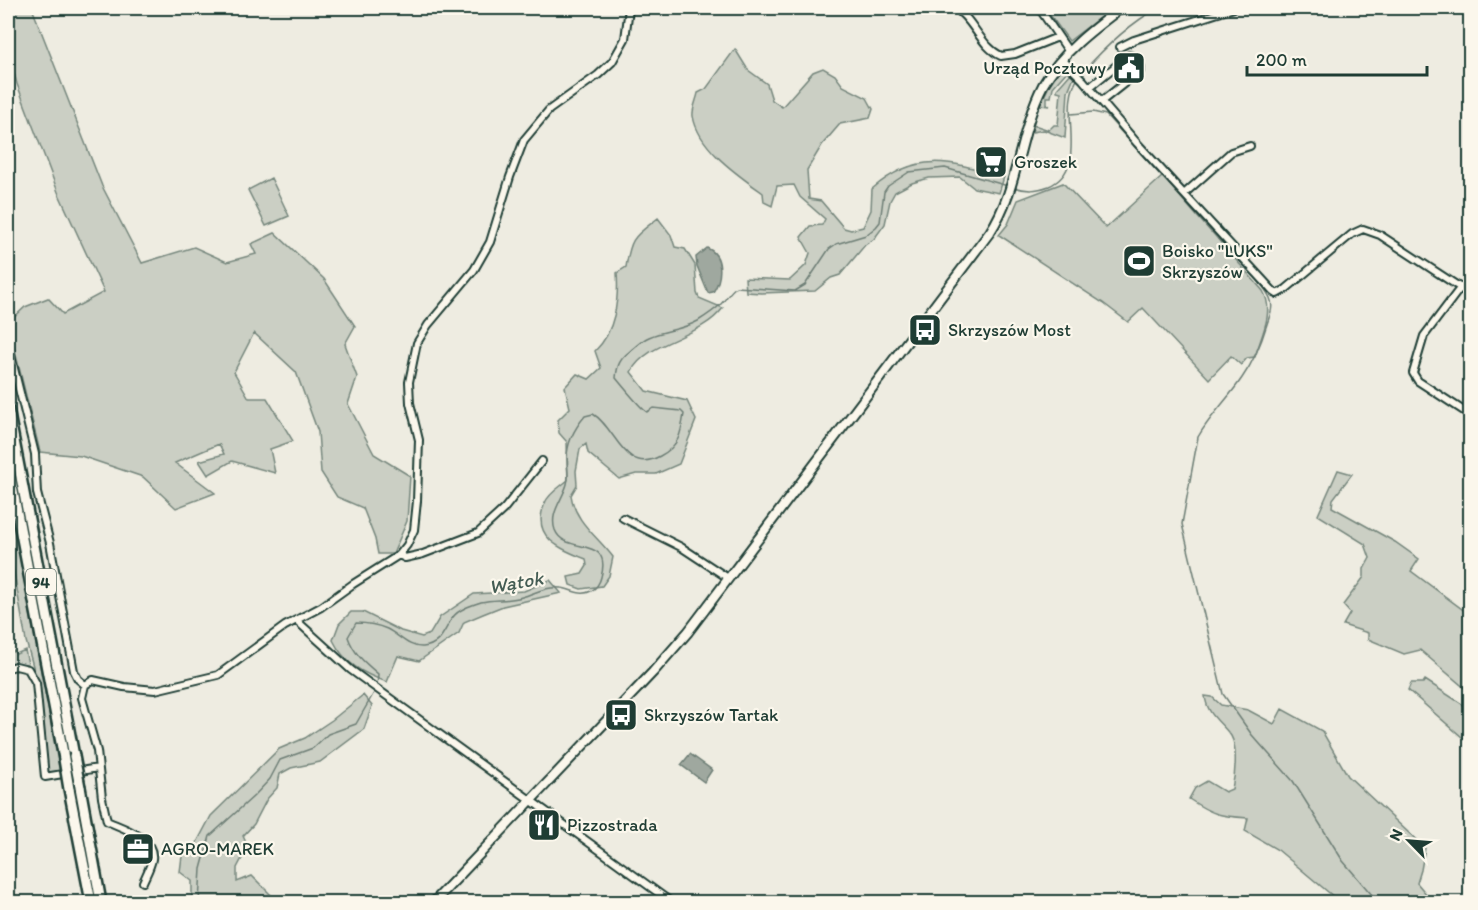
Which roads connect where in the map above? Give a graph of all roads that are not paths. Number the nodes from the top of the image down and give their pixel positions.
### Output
1 (630, 8) edge
2 (955, 8) edge
3 (1038, 8) edge
4 (1121, 8) edge
5 (1234, 8) edge
6 (1058, 37) junction
7 (1120, 47) dead end
8 (1070, 52) junction
9 (1062, 59) junction
10 (1090, 87) junction
11 (1102, 101) junction
12 (1250, 146) dead end
13 (1184, 194) junction
14 (1461, 287) junction
15 (1470, 294) edge
16 (8, 344) edge
17 (8, 409) edge
18 (1470, 415) edge
19 (542, 461) dead end
20 (8, 465) edge
21 (623, 518) dead end
22 (399, 555) junction
23 (728, 578) junction
24 (297, 621) junction
25 (8, 668) edge
26 (85, 685) junction
27 (98, 768) junction
28 (531, 801) junction
29 (143, 882) dead end
30 (91, 903) edge
31 (101, 903) edge
32 (434, 903) edge
33 (671, 903) edge

1 - 22 street
2 - 6 street
3 - 6 street
4 - 8 street
5 - 7 street
6 - 8 street
8 - 9 street
9 - 10 street
9 - 23 street
10 - 11 street
10 - 11 street
11 - 13 street
12 - 13 street
13 - 14 street
14 - 15 street
14 - 18 street
16 - 26 street
17 - 31 main road, 94, bridge
19 - 22 street
20 - 30 main road, 94, bridge
21 - 23 street
22 - 24 street
23 - 28 street
24 - 26 street
24 - 28 street
25 - 27 street
26 - 27 street
27 - 29 street
28 - 32 street
28 - 33 street

